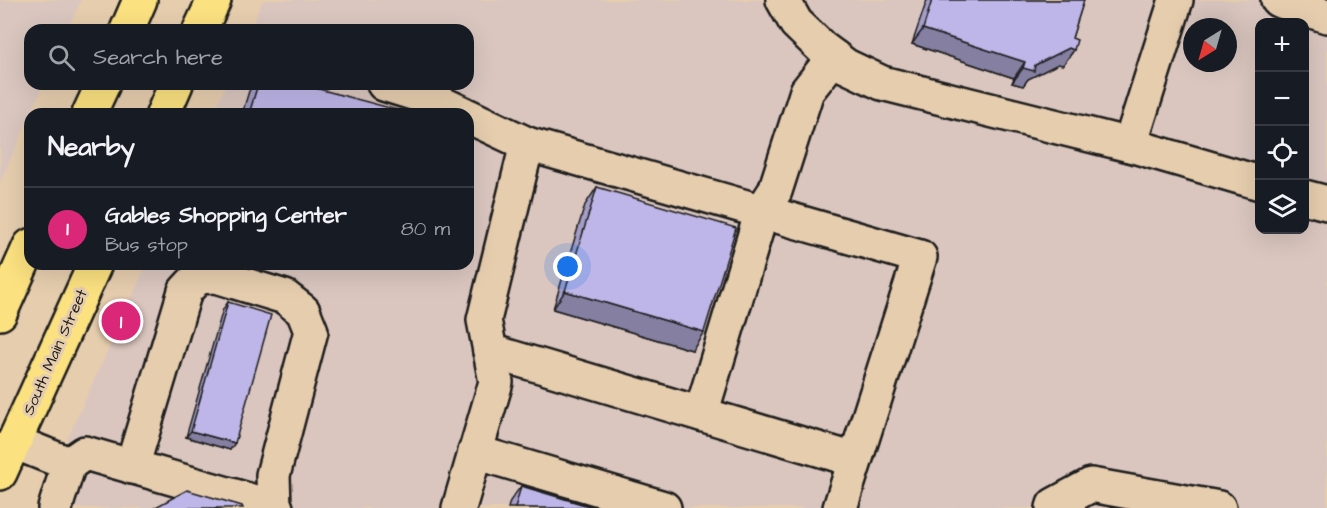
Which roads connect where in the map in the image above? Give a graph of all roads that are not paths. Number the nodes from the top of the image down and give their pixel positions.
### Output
1 (140, 0) edge
2 (783, 0) edge
3 (1176, 0) edge
4 (1278, 0) edge
5 (1327, 16) edge
6 (130, 24) edge
7 (834, 57) junction
8 (100, 90) edge
9 (173, 90) edge
10 (403, 90) edge
11 (92, 108) edge
12 (166, 108) edge
13 (451, 108) edge
14 (474, 119) edge
15 (527, 144) junction
16 (1130, 145) junction
17 (1255, 182) edge
18 (1309, 197) edge
19 (1327, 203) edge
20 (762, 211) junction
21 (24, 259) edge
22 (92, 270) edge
23 (0, 313) edge
24 (490, 351) junction
25 (701, 414) junction
26 (14, 442) junction
27 (475, 452) junction
28 (855, 460) junction
29 (69, 464) junction
30 (132, 467) junction
31 (0, 473) edge
32 (55, 508) edge
33 (274, 508) edge
34 (459, 508) edge
35 (664, 508) edge
36 (840, 508) edge
37 (1053, 508) edge
38 (1219, 508) edge

1 - 6 main road
2 - 7 street
3 - 16 street
4 - 5 street
7 - 16 street
7 - 20 street
8 - 11 main road
9 - 12 main road
10 - 13 street
14 - 15 street
15 - 20 street
15 - 24 street
16 - 17 street
18 - 19 street
20 - 25 street
20 - 28 street
21 - 23 main road
22 - 26 main road, South Main Street
24 - 25 street
24 - 27 street
25 - 28 street
26 - 29 street
26 - 31 main road, South Main Street
27 - 34 street
27 - 35 street
28 - 36 street
29 - 30 street
29 - 32 street
30 - 33 street
30 - 33 street
37 - 38 street

